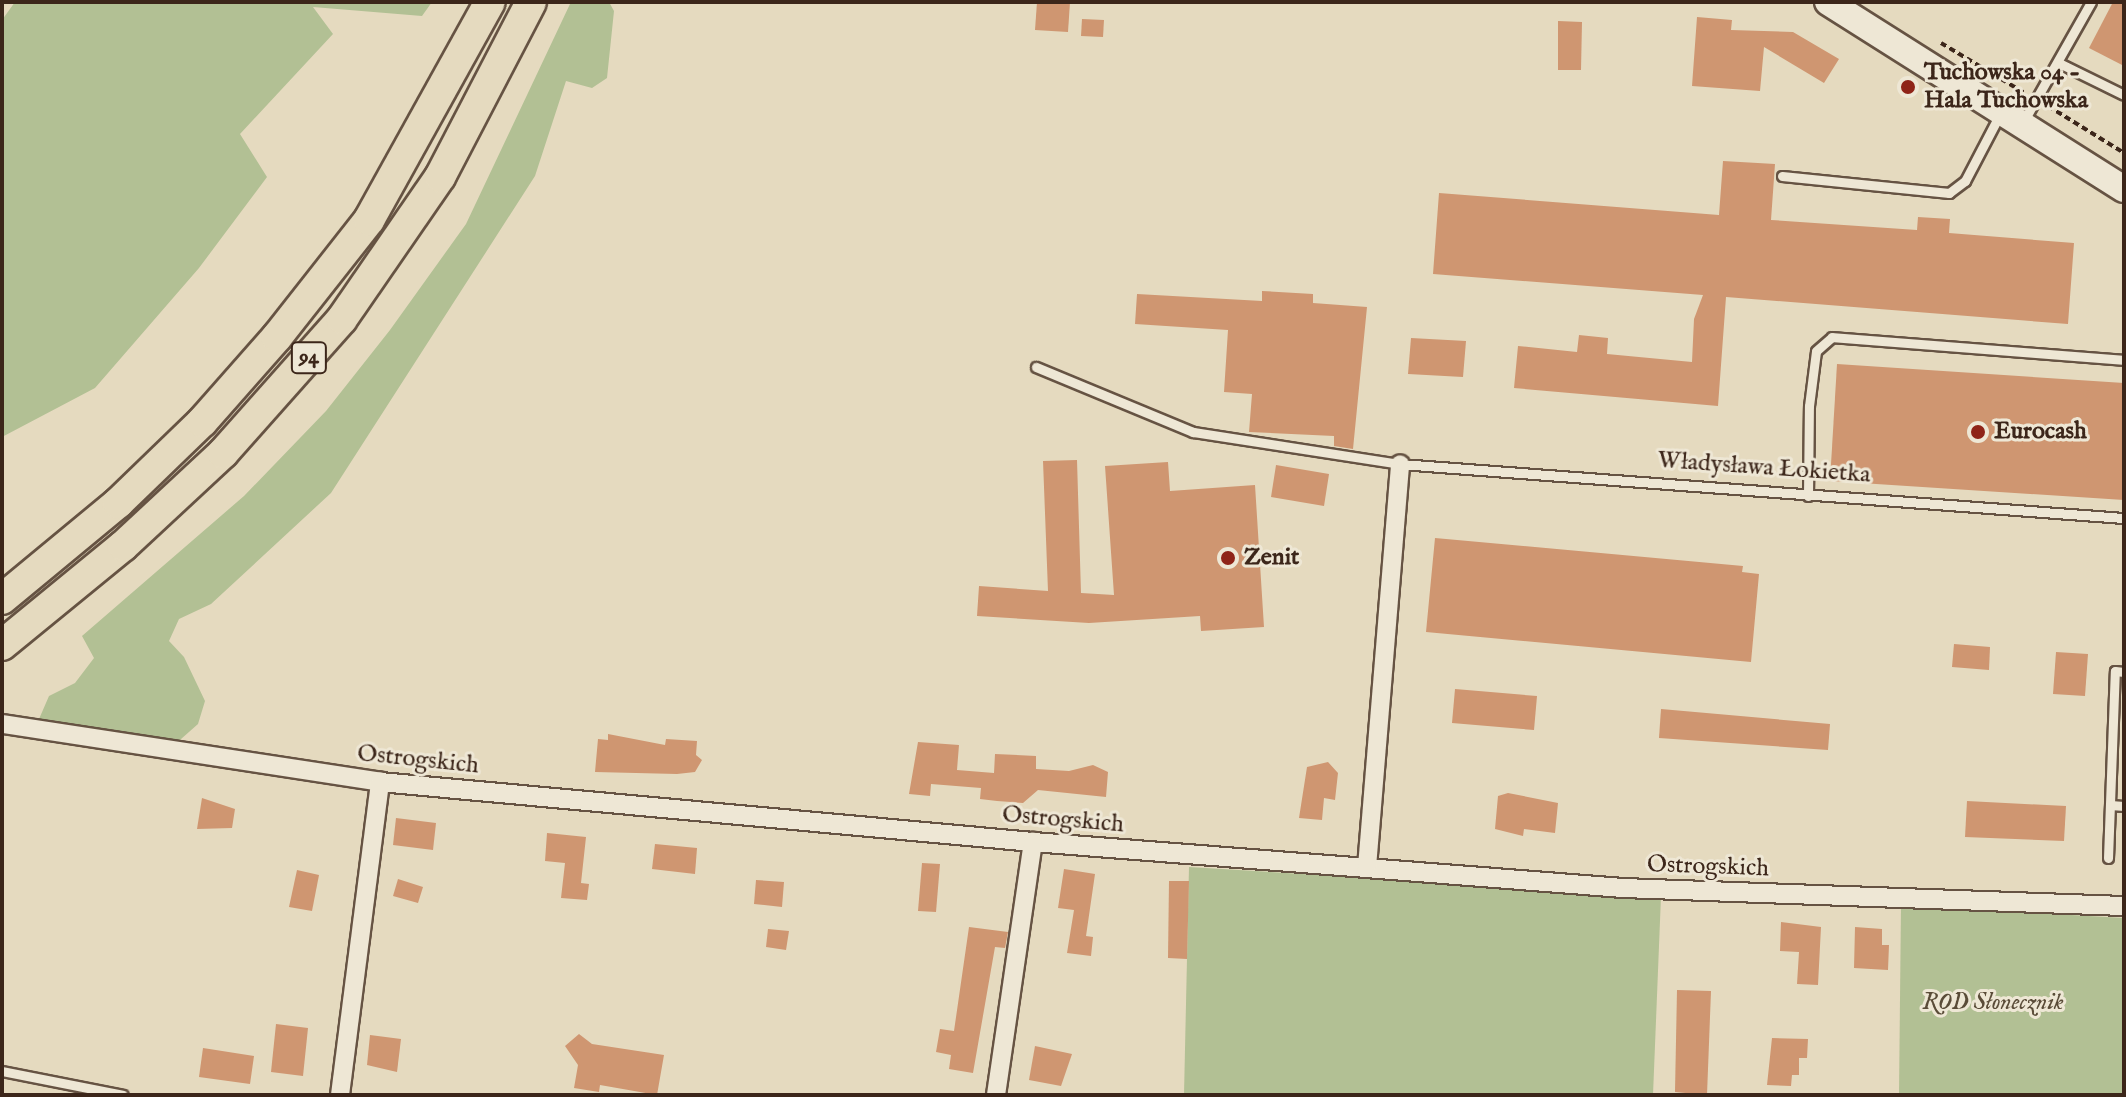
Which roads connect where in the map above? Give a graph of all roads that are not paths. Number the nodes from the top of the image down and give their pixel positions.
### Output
1 (490, 2) edge
2 (531, 2) edge
3 (1828, 2) edge
4 (2091, 2) edge
5 (2059, 63) junction
6 (2124, 95) edge
7 (2010, 120) junction
8 (1782, 176) dead end
9 (2124, 189) edge
10 (2124, 360) edge
11 (1036, 367) dead end
12 (1400, 464) junction
13 (1808, 496) junction
14 (2124, 518) edge
15 (2, 599) edge
16 (2, 645) edge
17 (2124, 672) edge
18 (3, 724) edge
19 (380, 782) junction
20 (2110, 805) junction
21 (2124, 806) edge
22 (1033, 842) junction
23 (2108, 858) dead end
24 (1367, 867) junction
25 (2124, 906) edge
26 (2, 1071) edge
27 (123, 1095) edge
28 (340, 1095) edge
29 (996, 1095) edge

1 - 15 main road, 94
2 - 16 main road, 94
3 - 7 street
4 - 5 lane
5 - 6 lane
5 - 7 lane
7 - 8 lane
7 - 9 street
10 - 13 lane
11 - 12 lane, Władysława Łokietka
12 - 13 lane, Władysława Łokietka
12 - 24 street
13 - 14 lane, Władysława Łokietka
17 - 20 lane
18 - 19 street, Ostrogskich
19 - 22 street, Ostrogskich
19 - 28 street
20 - 21 lane
20 - 23 lane
22 - 24 street, Ostrogskich
22 - 29 street
24 - 25 street, Ostrogskich
26 - 27 lane

